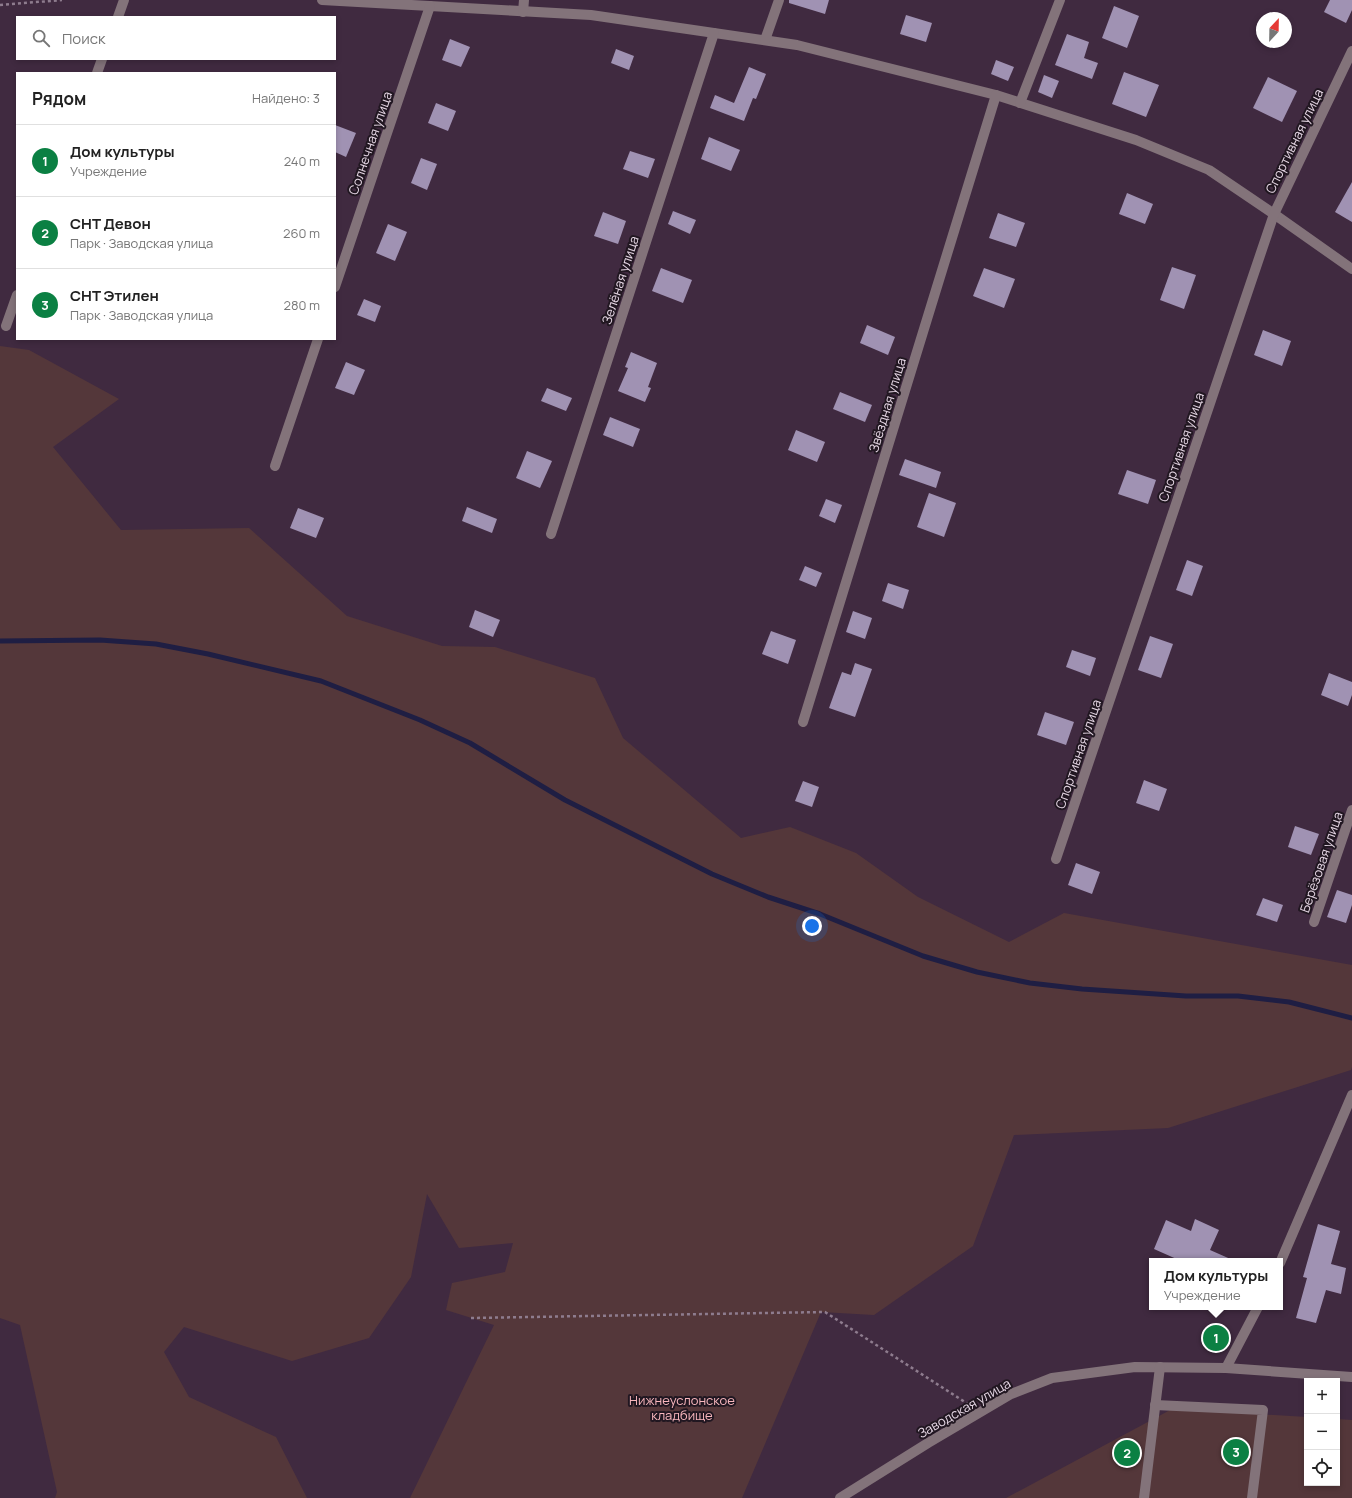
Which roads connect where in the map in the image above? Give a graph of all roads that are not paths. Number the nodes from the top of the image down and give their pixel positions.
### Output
1 (124, 0) edge
2 (322, 0) edge
3 (524, 0) edge
4 (779, 0) edge
5 (1060, 0) edge
6 (430, 6) junction
7 (524, 12) junction
8 (118, 16) edge
9 (714, 33) junction
10 (765, 40) junction
11 (1352, 50) edge
12 (102, 60) edge
13 (97, 72) edge
14 (996, 95) junction
15 (1020, 103) junction
16 (1274, 214) junction
17 (1352, 269) edge
18 (336, 284) edge
19 (16, 298) edge
20 (6, 326) dead end
21 (318, 340) edge
22 (275, 466) dead end
23 (551, 534) dead end
24 (802, 722) dead end
25 (1352, 810) edge
26 (1056, 859) dead end
27 (1314, 922) dead end
28 (1352, 1095) edge
29 (1282, 1258) edge
30 (1256, 1310) edge
31 (1160, 1367) junction
32 (1226, 1368) junction
33 (1352, 1377) edge
34 (1155, 1405) junction
35 (840, 1498) edge
36 (1144, 1498) edge
37 (1252, 1498) edge

1 - 8 street
2 - 6 street
3 - 7 street
4 - 10 street
5 - 15 street
6 - 7 street
6 - 18 street, Солнечная улица
7 - 9 street
9 - 10 street
9 - 23 street, Зелёная улица
10 - 14 street
11 - 16 street, Спортивная улица
12 - 13 street
14 - 15 street
14 - 24 street, Звёздная улица
15 - 16 street
16 - 17 street
16 - 26 street, Спортивная улица
19 - 20 street
21 - 22 street
25 - 27 street, Берёзовая улица
28 - 29 street
30 - 32 street
31 - 32 street, Заводская улица
31 - 34 street
31 - 35 street, Заводская улица
32 - 33 street, Заводская улица
34 - 36 street
34 - 37 street

